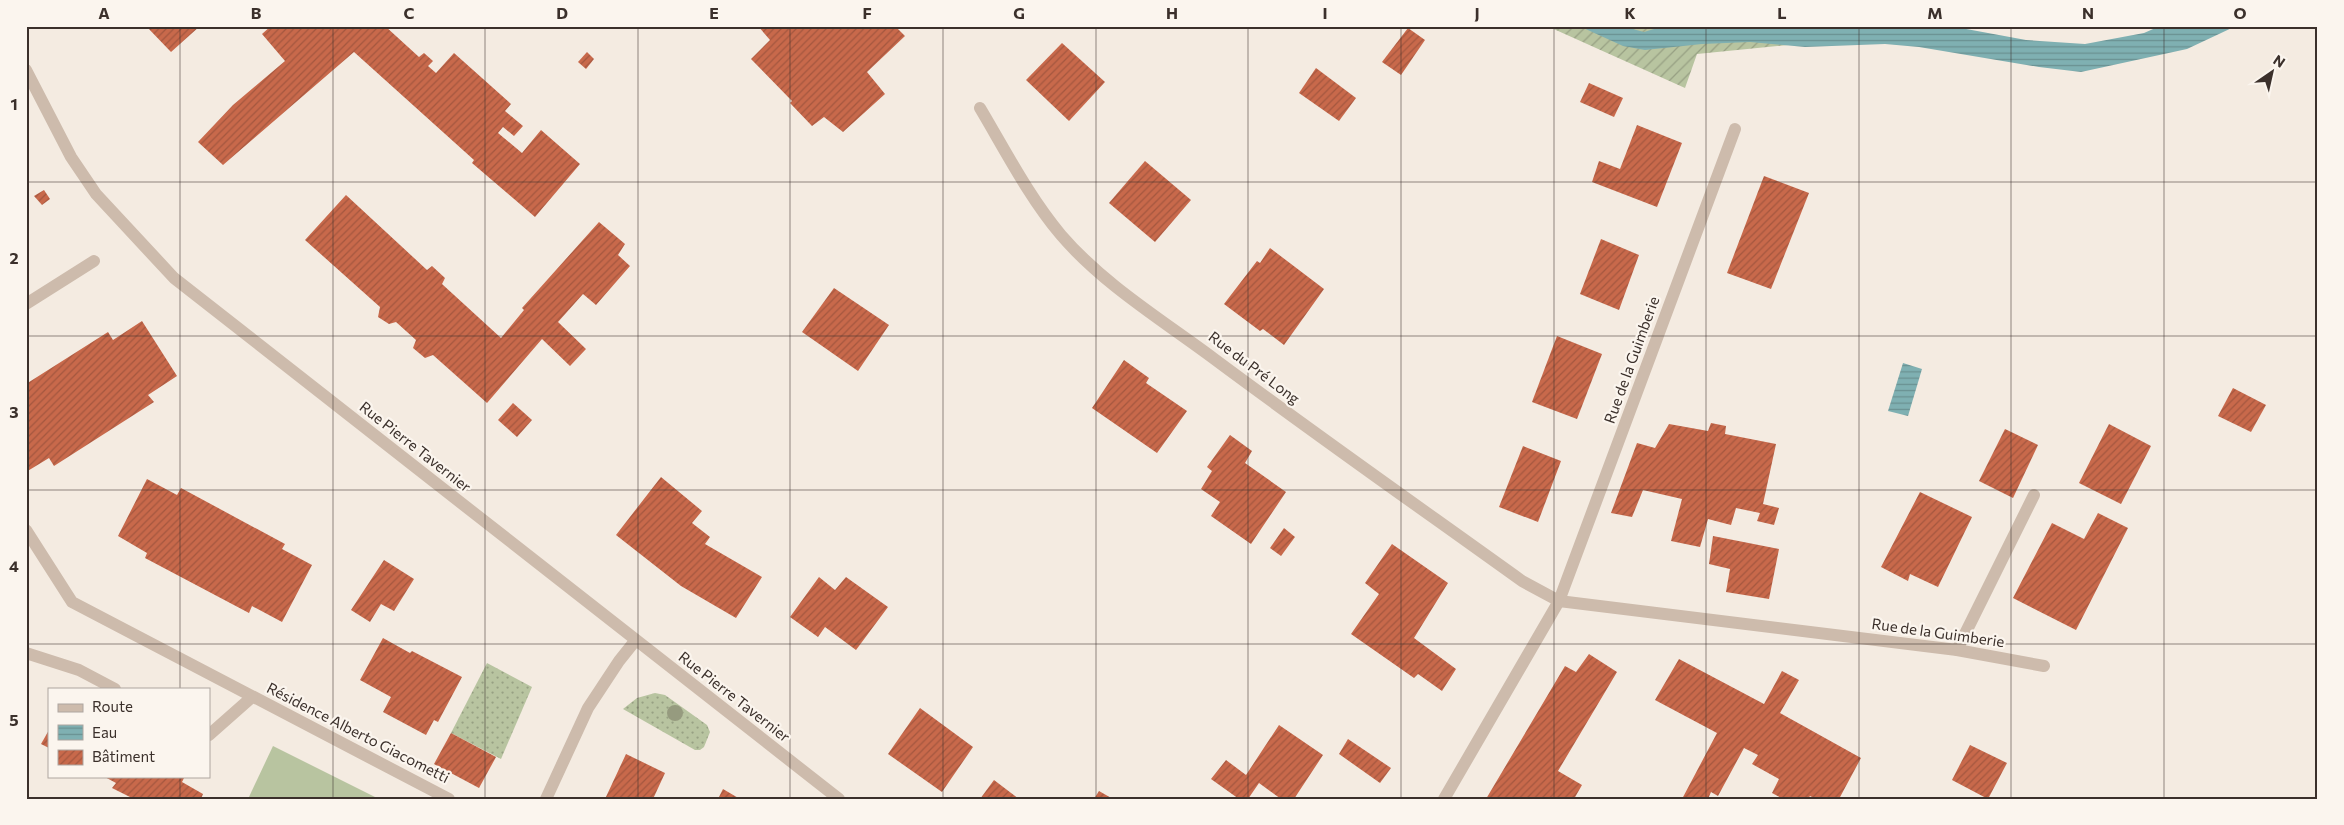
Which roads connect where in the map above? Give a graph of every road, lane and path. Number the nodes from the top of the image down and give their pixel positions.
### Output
1 (26, 70) edge
2 (980, 108) dead end
3 (1735, 129) dead end
4 (94, 261) dead end
5 (26, 304) edge
6 (2034, 495) dead end
7 (26, 530) edge
8 (1559, 601) junction
9 (635, 641) junction
10 (1957, 650) junction
11 (26, 653) edge
12 (2044, 666) dead end
13 (113, 688) edge
14 (252, 697) junction
15 (210, 734) edge
16 (449, 799) edge
17 (546, 799) edge
18 (839, 799) edge
19 (1444, 799) edge

1 - 9 street, Rue Pierre Tavernier
2 - 8 street, Rue du Pré Long
3 - 8 street, Rue de la Guimberie
4 - 5 street
6 - 10 street
7 - 14 street, Résidence Alberto Giacometti
8 - 10 street, Rue de la Guimberie
8 - 19 street, Rue de la Guimberie
9 - 17 street
9 - 18 street, Rue Pierre Tavernier
10 - 12 street, Rue de la Guimberie
11 - 13 street
14 - 15 street, Résidence Alberto Giacometti
14 - 16 street, Résidence Alberto Giacometti

